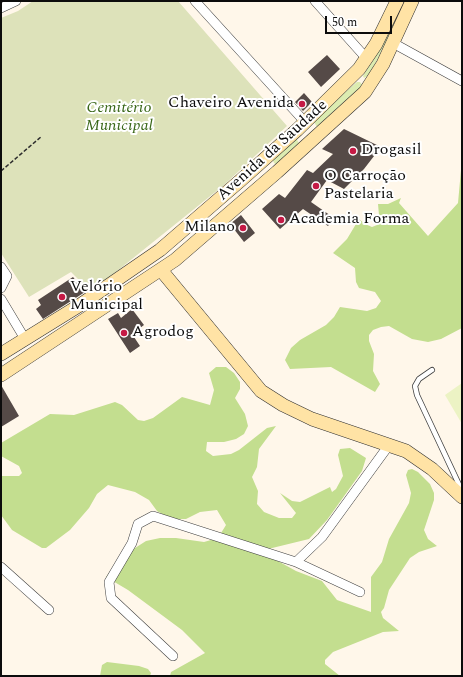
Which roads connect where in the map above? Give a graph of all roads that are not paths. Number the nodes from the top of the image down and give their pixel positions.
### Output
1 (16, 1) edge
2 (195, 1) edge
3 (316, 1) edge
4 (397, 1) edge
5 (412, 1) edge
6 (1, 8) edge
7 (393, 43) junction
8 (367, 59) junction
9 (462, 81) edge
10 (305, 122) junction
11 (309, 143) junction
12 (265, 159) junction
13 (277, 172) junction
14 (242, 180) junction
15 (251, 195) junction
16 (1, 267) edge
17 (161, 270) junction
18 (1, 288) edge
19 (1, 299) edge
20 (25, 339) junction
21 (1, 354) edge
22 (432, 370) dead end
23 (1, 375) edge
24 (389, 445) junction
25 (462, 491) edge
26 (462, 497) edge
27 (296, 562) junction
28 (1, 567) edge
29 (360, 592) dead end
30 (49, 610) dead end
31 (173, 656) dead end

1 - 6 street
2 - 10 street
3 - 8 street
4 - 8 main road, Avenida da Saudade
5 - 7 main road, Avenida da Saudade
7 - 9 street
7 - 11 main road, Avenida da Saudade
8 - 10 main road, Avenida da Saudade
10 - 11 main road
10 - 12 main road, Avenida da Saudade
11 - 13 main road, Avenida da Saudade
12 - 13 main road
12 - 14 main road, Avenida da Saudade
13 - 15 main road, Avenida da Saudade
14 - 15 main road
14 - 20 main road, Avenida da Saudade
15 - 17 main road, Avenida da Saudade
16 - 18 street
17 - 23 main road, Avenida da Saudade
17 - 24 main road
19 - 20 street
20 - 21 main road, Avenida da Saudade
22 - 25 lane
24 - 26 main road
24 - 27 street
27 - 29 street
27 - 31 street
28 - 30 street

